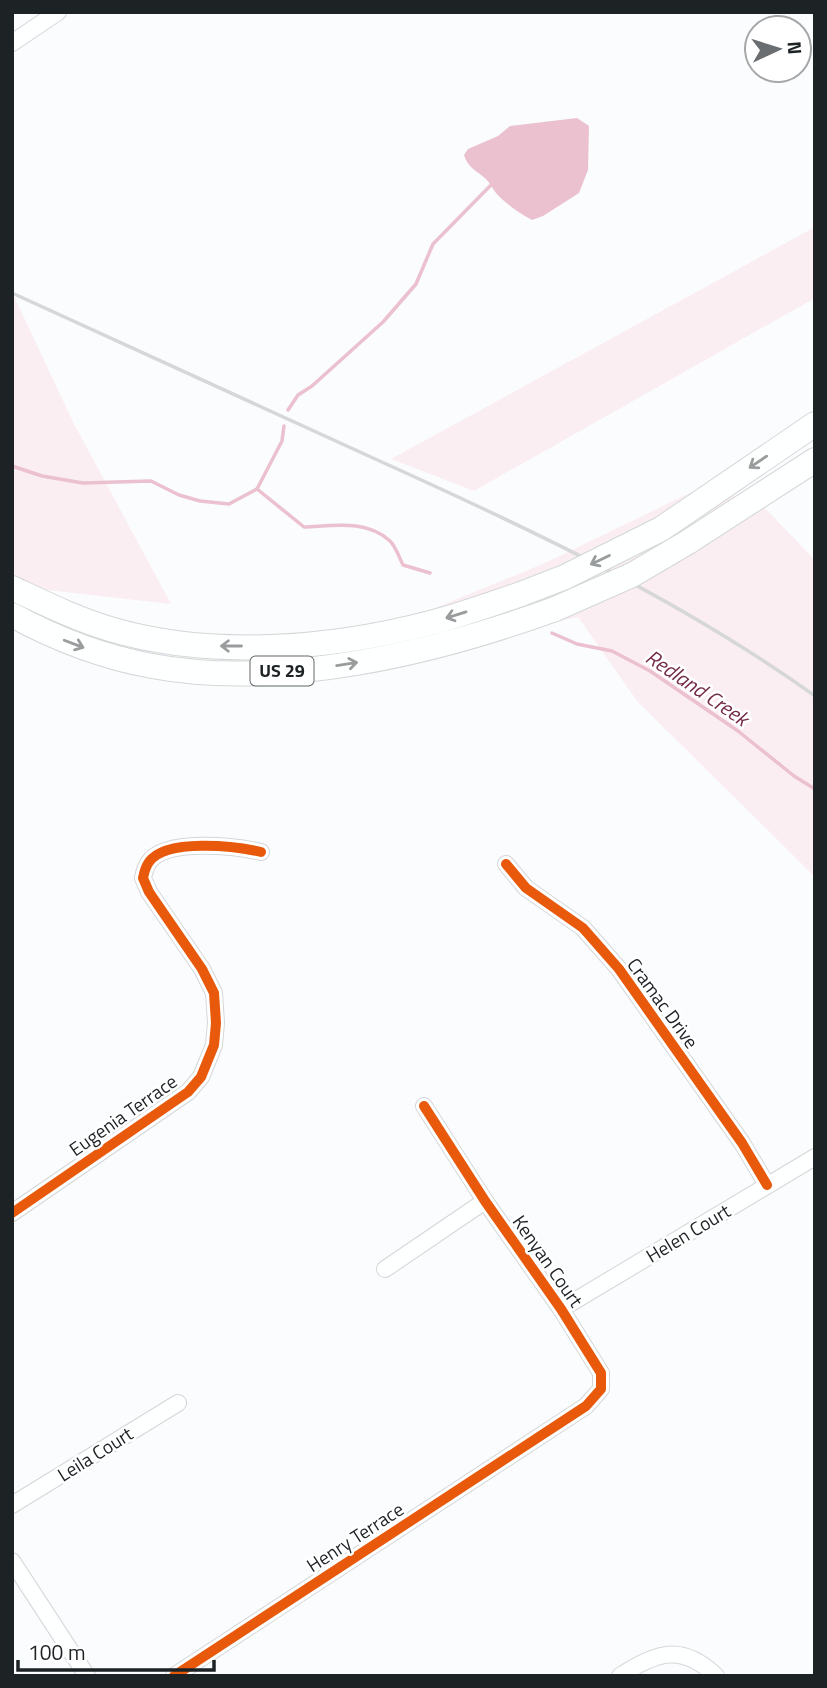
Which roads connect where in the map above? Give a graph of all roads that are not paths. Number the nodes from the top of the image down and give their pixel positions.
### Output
1 (58, 12) edge
2 (12, 43) edge
3 (815, 424) edge
4 (815, 460) edge
5 (12, 588) edge
6 (12, 615) edge
7 (261, 852) dead end
8 (506, 864) dead end
9 (424, 1106) dead end
10 (815, 1157) edge
11 (767, 1185) junction
12 (485, 1202) junction
13 (12, 1213) edge
14 (385, 1269) dead end
15 (561, 1309) junction
16 (178, 1403) dead end
17 (554, 1427) joint
18 (12, 1505) edge
19 (12, 1561) edge
20 (88, 1676) edge
21 (174, 1676) edge
22 (620, 1676) edge
23 (716, 1676) edge

1 - 2 street
3 -> 5 main road, US 29, bridge
6 -> 4 main road, US 29, bridge
7 - 13 street, Eugenia Terrace
8 - 11 street, Cramac Drive
9 - 12 street, Kenyan Court
10 - 11 street, Helen Court
11 - 15 street, Helen Court
12 - 14 street
12 - 15 street, Kenyan Court
15 - 17 street, Kenyan Court
16 - 18 street, Leila Court
17 - 21 street, Henry Terrace
19 - 20 street
22 - 23 street

